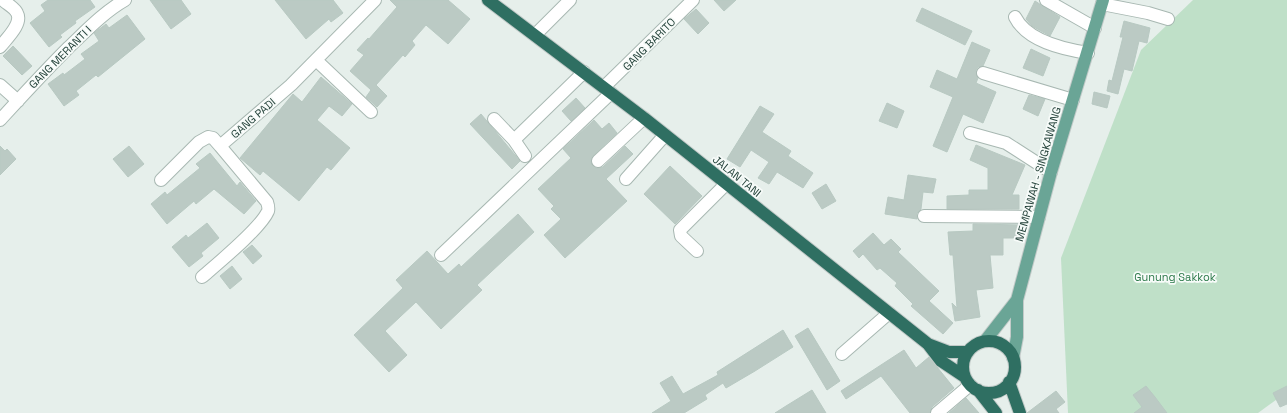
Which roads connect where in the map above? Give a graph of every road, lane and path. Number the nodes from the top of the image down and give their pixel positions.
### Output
1 (3, 0) edge
2 (125, 0) edge
3 (376, 0) edge
4 (570, 0) edge
5 (693, 0) edge
6 (1046, 0) edge
7 (495, 2) edge
8 (1103, 2) edge
9 (1132, 5) edge
10 (1015, 16) dead end
11 (1168, 19) dead end
12 (1095, 28) junction
13 (535, 36) junction
14 (0, 47) edge
15 (1088, 53) junction
16 (316, 60) junction
17 (584, 72) junction
18 (983, 73) dead end
19 (0, 85) edge
20 (608, 90) junction
21 (1073, 100) junction
22 (18, 101) junction
23 (371, 112) dead end
24 (644, 118) junction
25 (494, 119) dead end
26 (0, 120) edge
27 (970, 133) dead end
28 (665, 135) junction
29 (514, 140) junction
30 (220, 146) junction
31 (525, 156) dead end
32 (598, 161) dead end
33 (1051, 172) junction
34 (626, 179) dead end
35 (161, 180) dead end
36 (726, 184) junction
37 (924, 216) dead end
38 (1039, 217) junction
39 (697, 252) dead end
40 (441, 255) dead end
41 (202, 277) dead end
42 (1017, 300) junction
43 (889, 313) junction
44 (985, 341) junction
45 (928, 344) junction
46 (968, 352) junction
47 (842, 354) dead end
48 (1013, 358) junction
49 (1010, 382) junction
50 (971, 384) junction
51 (937, 413) edge
52 (996, 413) edge
53 (1020, 413) edge

1 - 14 street
2 - 22 street, GANG MERANTI I
3 - 16 street, GANG PADI
4 - 13 street
5 - 20 street, GANG BARITO
6 - 12 street
7 - 13 highway, JALAN TANI
8 - 9 street
8 - 12 main road, MEMPAWAH - SINGKAWANG
9 - 11 street
10 - 15 street
12 - 15 main road, MEMPAWAH - SINGKAWANG
13 - 17 highway, JALAN TANI
15 - 21 main road, MEMPAWAH - SINGKAWANG
16 - 23 street
16 - 30 street, GANG PADI
17 - 20 highway, JALAN TANI
17 - 29 street
18 - 21 street
19 - 22 street
20 - 24 highway, JALAN TANI
20 - 40 street, GANG BARITO
21 - 33 main road, MEMPAWAH - SINGKAWANG
22 - 26 street, GANG MERANTI I
24 - 28 highway, JALAN TANI
24 - 32 street
25 - 29 street
27 - 33 street
28 - 34 street
28 - 36 highway, JALAN TANI
29 - 31 street
30 - 35 street
30 - 41 street, GANG PADI
33 - 38 main road, MEMPAWAH - SINGKAWANG
36 - 39 street
36 - 43 highway, JALAN TANI
37 - 38 street
38 - 42 main road, MEMPAWAH - SINGKAWANG
42 - 44 main road
42 - 48 main road, MEMPAWAH - SINGKAWANG
43 - 45 highway, JALAN TANI
43 - 47 street
44 - 46 highway
44 - 48 highway
45 - 46 highway
45 - 50 highway, JALAN TANI
46 - 50 highway
48 - 49 highway
49 - 50 highway
49 - 53 highway
50 - 51 street
50 - 52 highway

